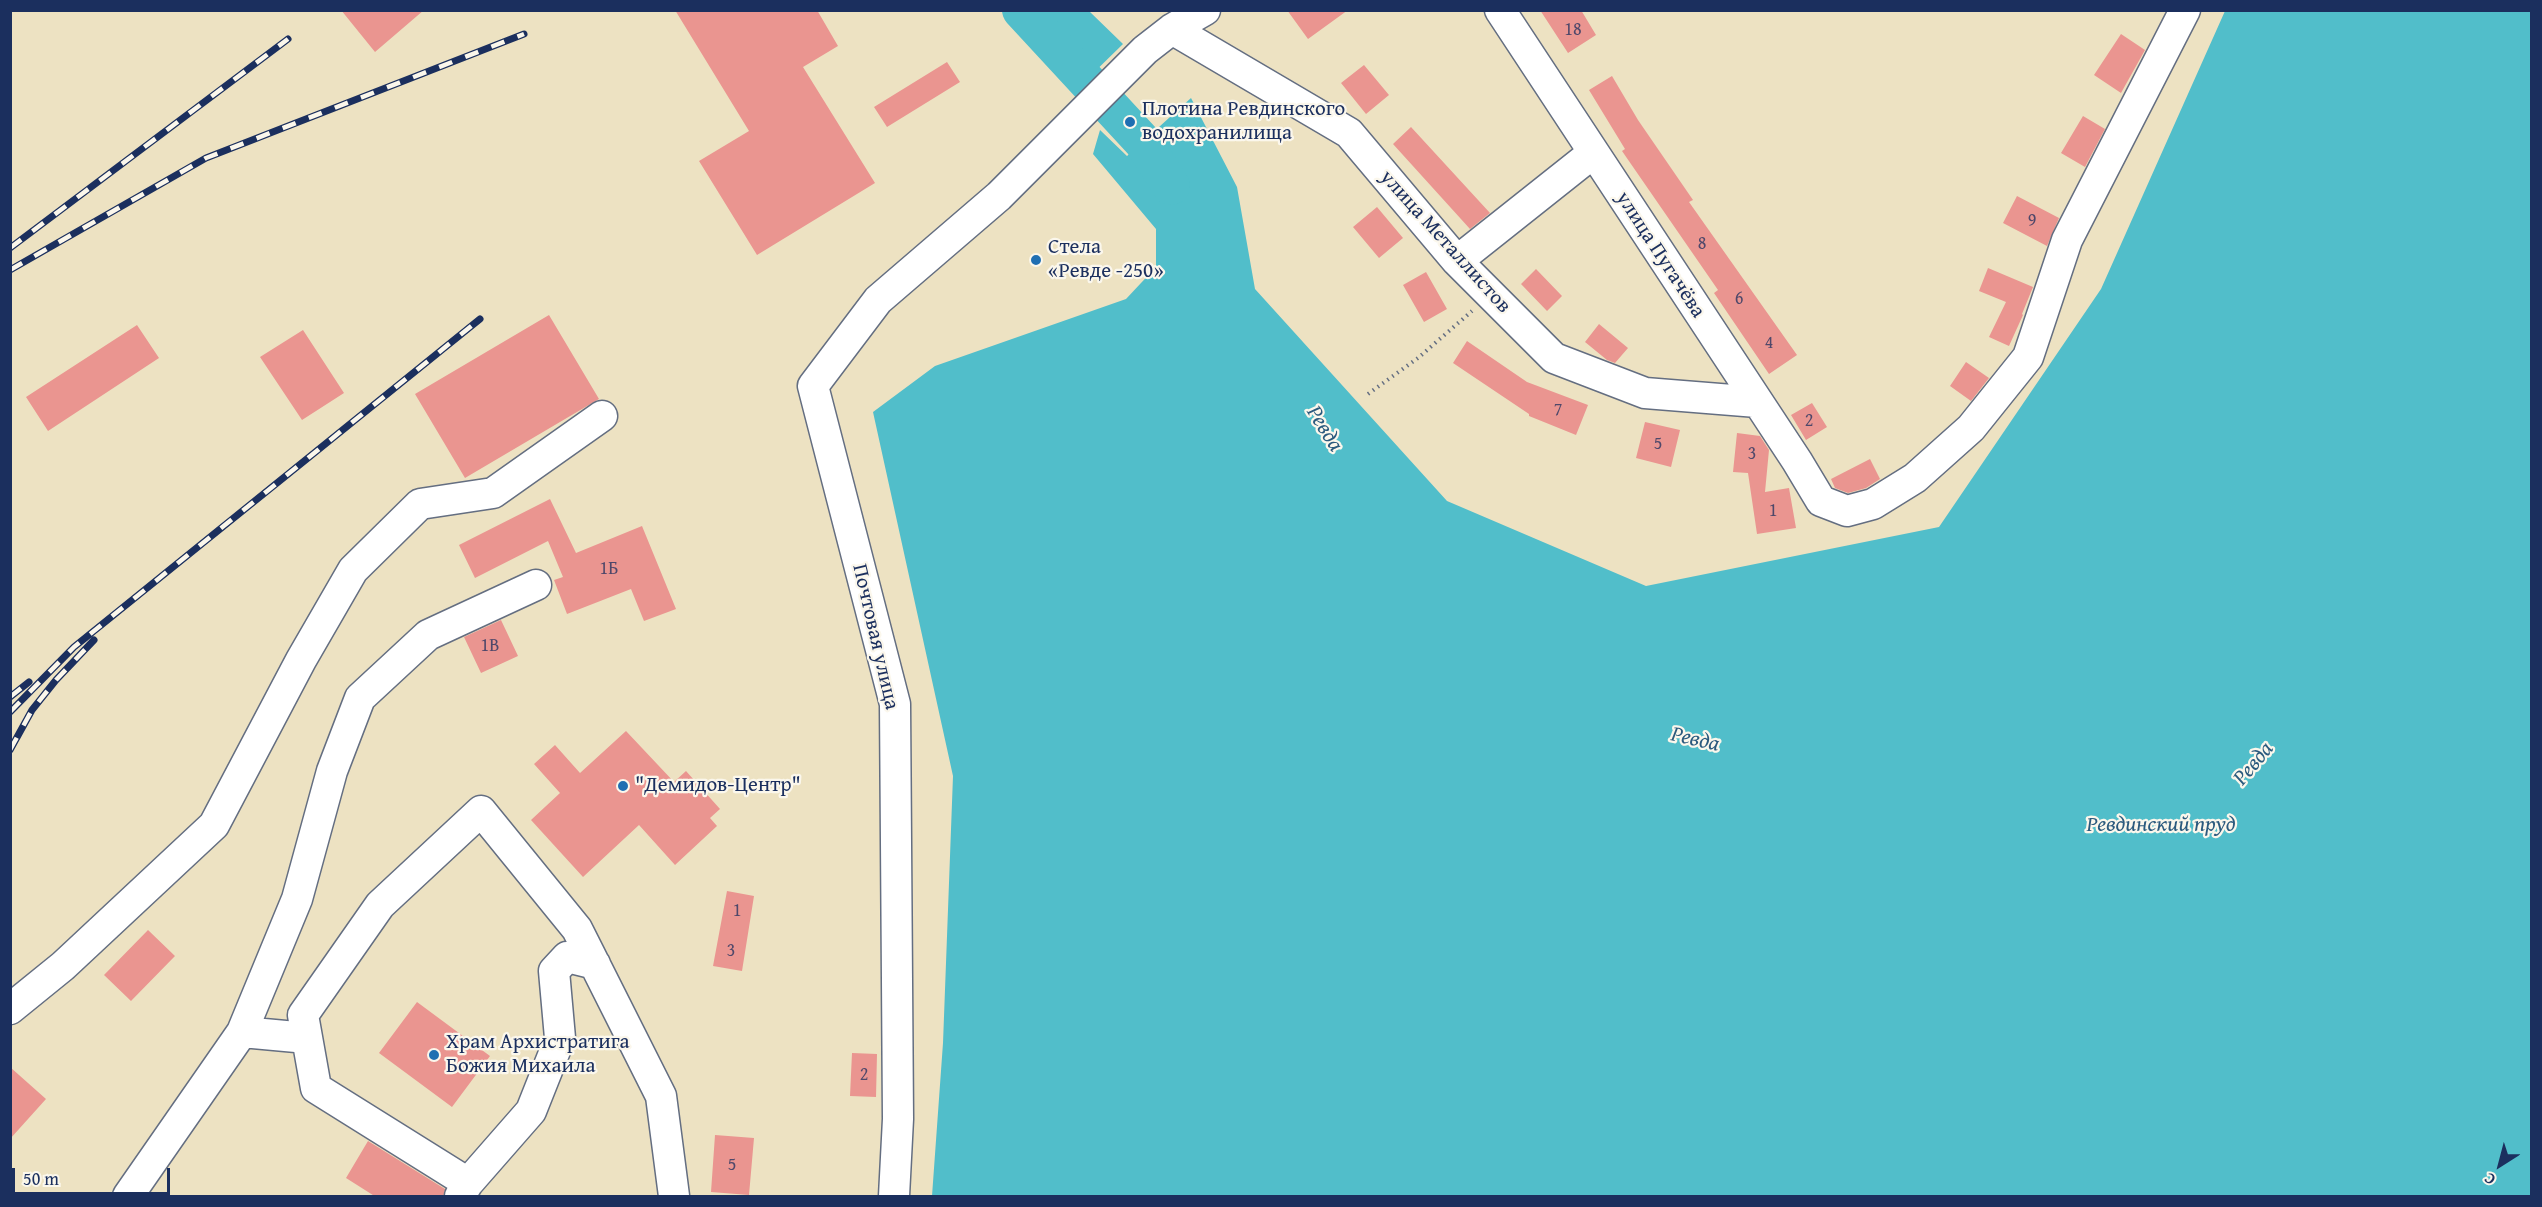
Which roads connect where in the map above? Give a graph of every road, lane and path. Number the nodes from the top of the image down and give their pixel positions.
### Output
1 (1205, 10) edge
2 (1500, 10) edge
3 (2185, 10) edge
4 (1172, 20) edge
5 (1593, 153) junction
6 (1457, 261) junction
7 (1491, 295) junction
8 (1368, 394) dead end
9 (1757, 402) junction
10 (602, 416) dead end
11 (536, 585) dead end
12 (595, 964) junction
13 (10, 1009) edge
14 (242, 1032) junction
15 (307, 1038) junction
16 (464, 1190) edge
17 (128, 1197) edge
18 (674, 1197) edge
19 (894, 1197) edge

1 - 4 street
2 - 5 street, улица Пугачёва
3 - 9 street, улица Пугачёва
4 - 6 street, улица Металлистов
4 - 19 street, Почтовая улица
5 - 6 street
5 - 9 street, улица Пугачёва
6 - 7 street, улица Металлистов
7 - 8 path
7 - 9 street, улица Металлистов
10 - 13 street
11 - 14 street
12 - 15 street
12 - 16 street
12 - 18 street
14 - 15 street
14 - 17 street
15 - 16 street

